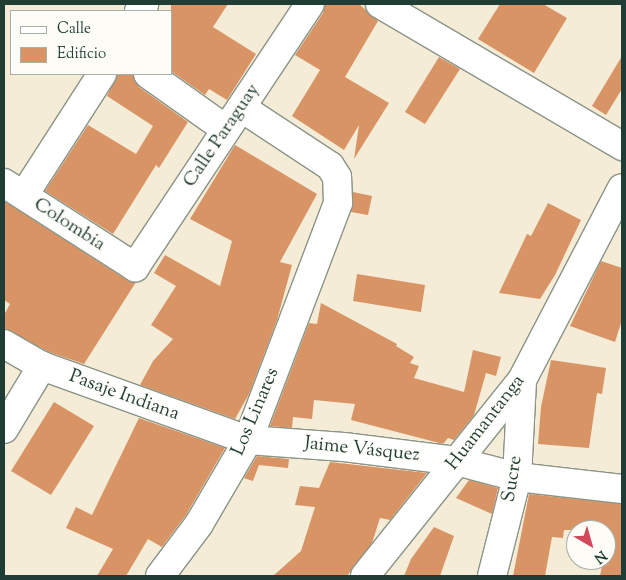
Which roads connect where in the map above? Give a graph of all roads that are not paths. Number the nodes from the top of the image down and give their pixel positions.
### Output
1 (310, 4) edge
2 (380, 4) edge
3 (101, 75) edge
4 (149, 75) edge
5 (242, 108) junction
6 (224, 128) junction
7 (622, 146) edge
8 (622, 188) edge
9 (14, 189) edge
10 (135, 268) joint
11 (4, 344) edge
12 (42, 366) junction
13 (522, 380) junction
14 (4, 429) edge
15 (248, 440) junction
16 (456, 461) junction
17 (517, 477) junction
18 (622, 489) edge
19 (160, 576) edge
20 (364, 576) edge
21 (492, 576) edge

1 - 5 street, Calle Paraguay
2 - 7 street
3 - 9 street
4 - 6 street
5 - 6 street, Calle Paraguay
5 - 15 street, Los Linares
6 - 10 street, Calle Paraguay
8 - 13 street, Huamantanga
9 - 10 street, Colombia
11 - 12 street, Pasaje Indiana
12 - 14 street
12 - 15 street, Pasaje Indiana
13 - 16 street, Huamantanga
13 - 17 street, Sucre
15 - 16 street, Jaime Vásquez
15 - 19 street, Los Linares
16 - 17 street, Jaime Vásquez
16 - 20 street, Huamantanga
17 - 18 street, Jaime Vásquez
17 - 21 street, Sucre

